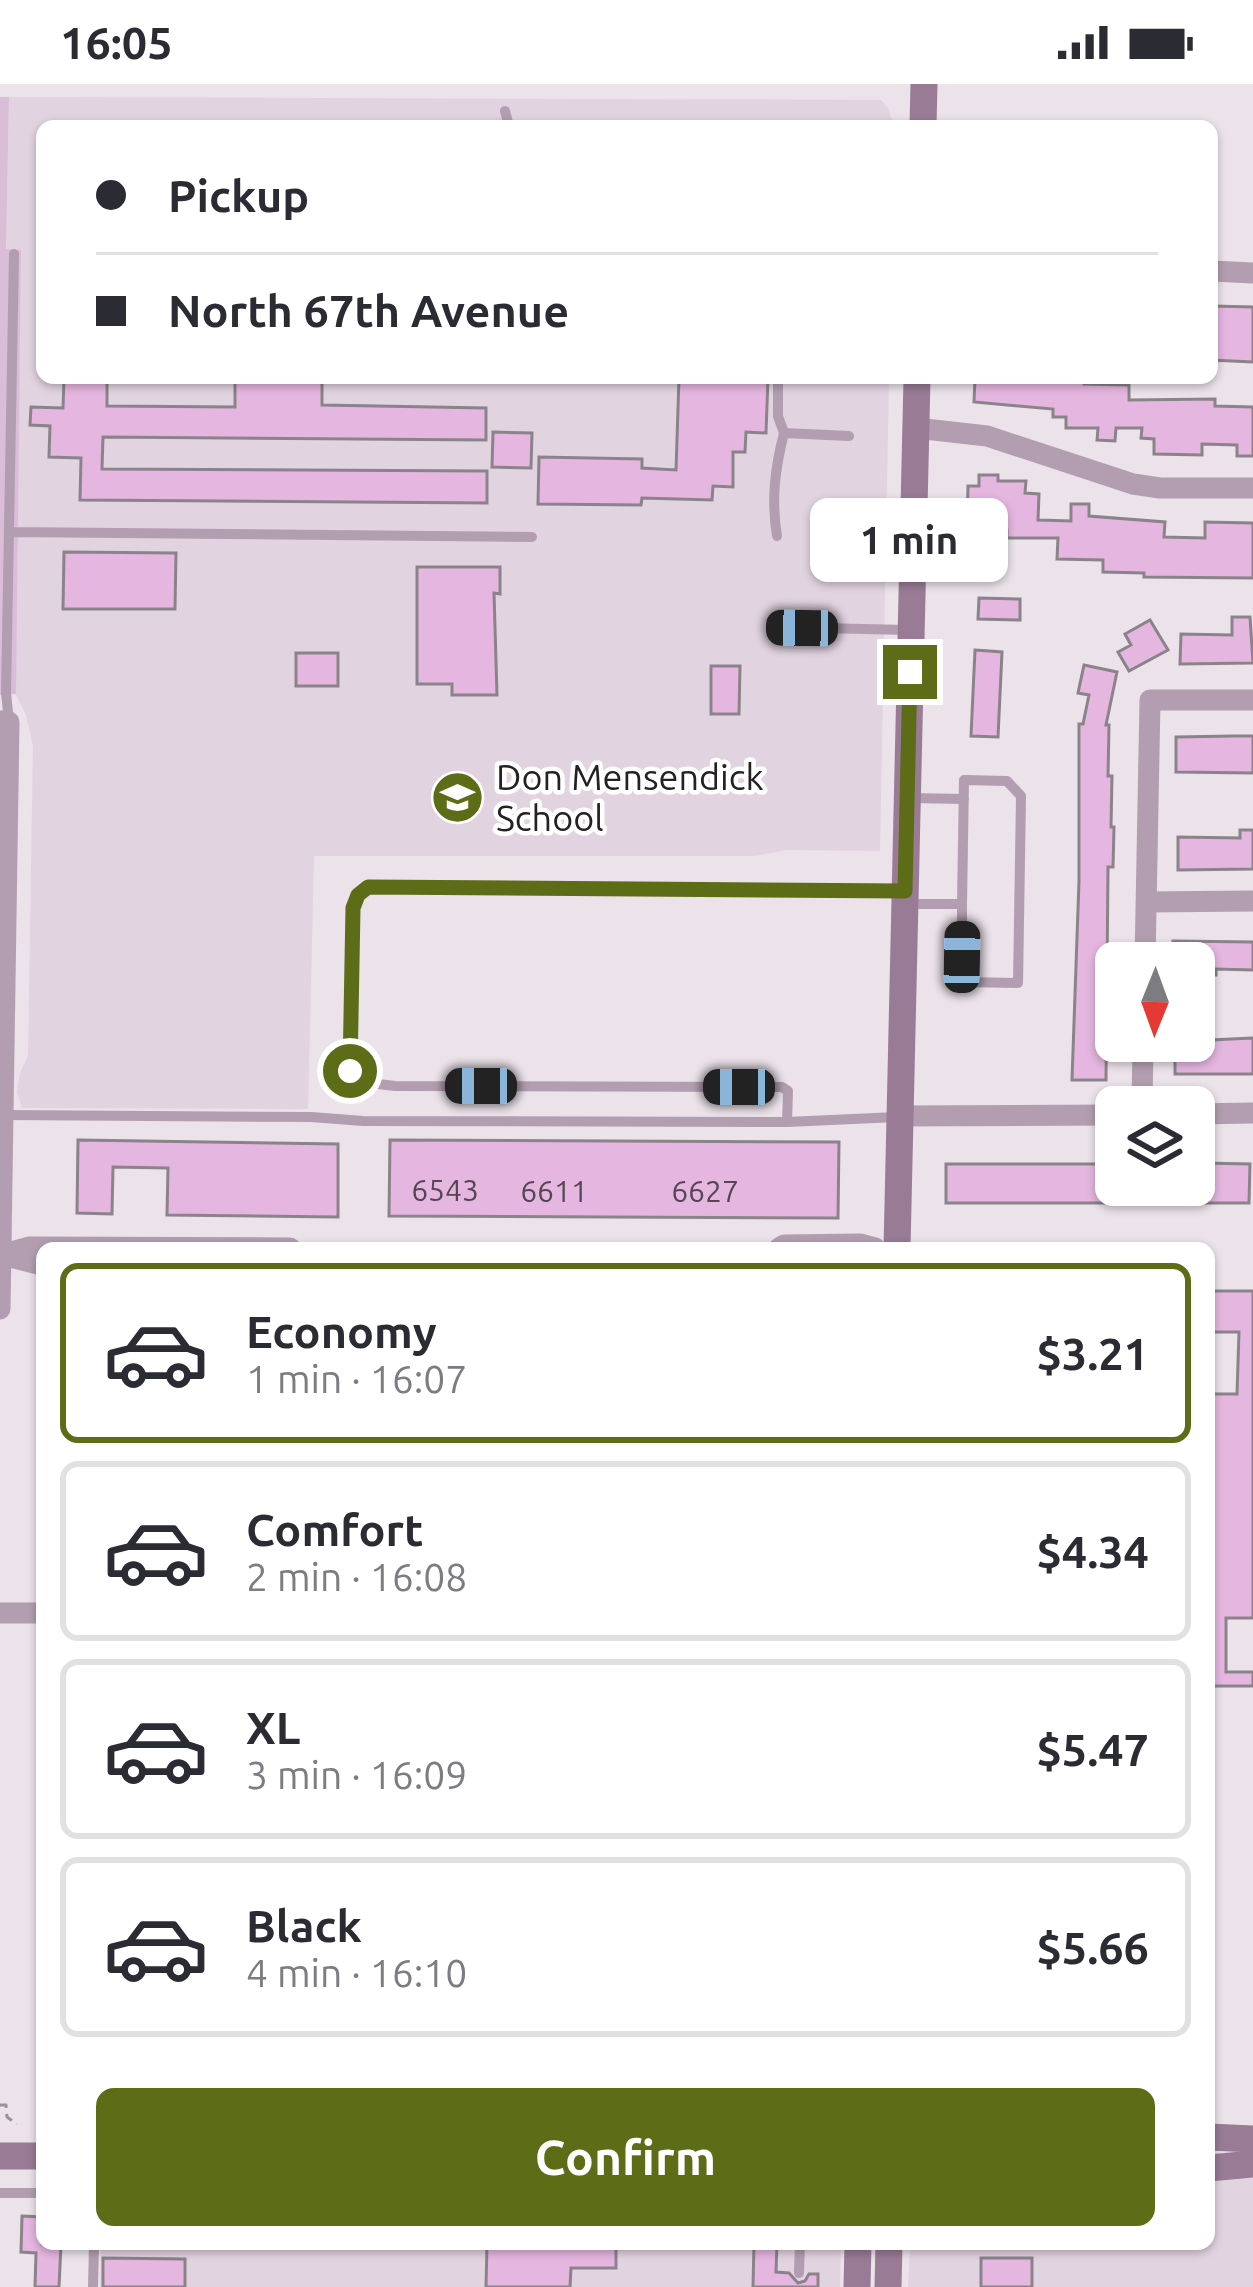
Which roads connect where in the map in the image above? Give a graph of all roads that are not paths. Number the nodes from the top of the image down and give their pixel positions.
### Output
1 (924, 84) edge
2 (505, 111) dead end
3 (507, 120) edge
4 (923, 120) edge
5 (14, 254) dead end
6 (1218, 272) edge
7 (1253, 273) edge
8 (778, 384) edge
9 (917, 384) edge
10 (6, 390) edge
11 (916, 428) junction
12 (784, 433) junction
13 (849, 436) dead end
14 (1253, 488) edge
15 (10, 532) junction
16 (532, 536) dead end
17 (777, 536) dead end
18 (777, 627) dead end
19 (911, 630) junction
20 (1253, 700) edge
21 (5, 721) edge
22 (908, 798) junction
23 (964, 799) junction
24 (1004, 819) dead end
25 (1021, 820) junction
26 (1004, 842) dead end
27 (1021, 842) junction
28 (905, 897) junction
29 (1253, 901) edge
30 (1146, 902) junction
31 (966, 908) junction
32 (1003, 910) dead end
33 (1019, 910) junction
34 (1002, 933) dead end
35 (1018, 933) junction
36 (1145, 942) edge
37 (3, 959) edge
38 (1253, 1113) edge
39 (1095, 1114) edge
40 (1215, 1114) edge
41 (3, 1115) junction
42 (900, 1116) junction
43 (787, 1122) junction
44 (897, 1242) edge
45 (36, 1247) edge
46 (1, 1255) edge
47 (36, 1264) edge
48 (0, 1310) edge
49 (0, 1613) edge
50 (36, 1613) edge
51 (1215, 2137) edge
52 (1253, 2140) edge
53 (0, 2156) edge
54 (36, 2156) edge
55 (1253, 2164) edge
56 (1215, 2167) edge
57 (0, 2193) edge
58 (36, 2194) edge
59 (94, 2250) edge
60 (800, 2250) edge
61 (858, 2250) edge
62 (889, 2250) edge
63 (800, 2273) dead end
64 (93, 2287) edge
65 (857, 2287) edge
66 (888, 2287) edge

1 - 4 main road
2 - 3 lane
5 - 10 lane
6 - 7 street
8 - 12 lane
9 - 11 main road
10 - 15 lane
11 - 14 street
11 - 19 main road
12 - 13 lane
12 - 17 lane
15 - 16 lane
15 - 21 lane
18 - 19 lane
19 - 22 main road
20 - 30 street
21 - 37 street
22 - 23 lane
22 - 28 main road
23 - 25 lane
23 - 31 lane
24 - 25 lane
25 - 27 lane
26 - 27 lane
27 - 33 lane
28 - 31 lane
28 - 42 main road
28 - 43 lane
29 - 30 street
30 - 36 street
31 - 35 lane
32 - 33 lane
33 - 35 lane
34 - 35 lane
37 - 41 street
38 - 40 street
39 - 42 street
41 - 43 lane
41 - 46 street
42 - 43 lane
42 - 44 main road
45 - 46 street
46 - 47 street
46 - 48 street
49 - 50 street
51 - 52 main road
53 - 54 main road
55 - 56 main road
57 - 58 lane
59 - 64 lane
60 - 63 lane
61 - 65 main road
62 - 66 main road

